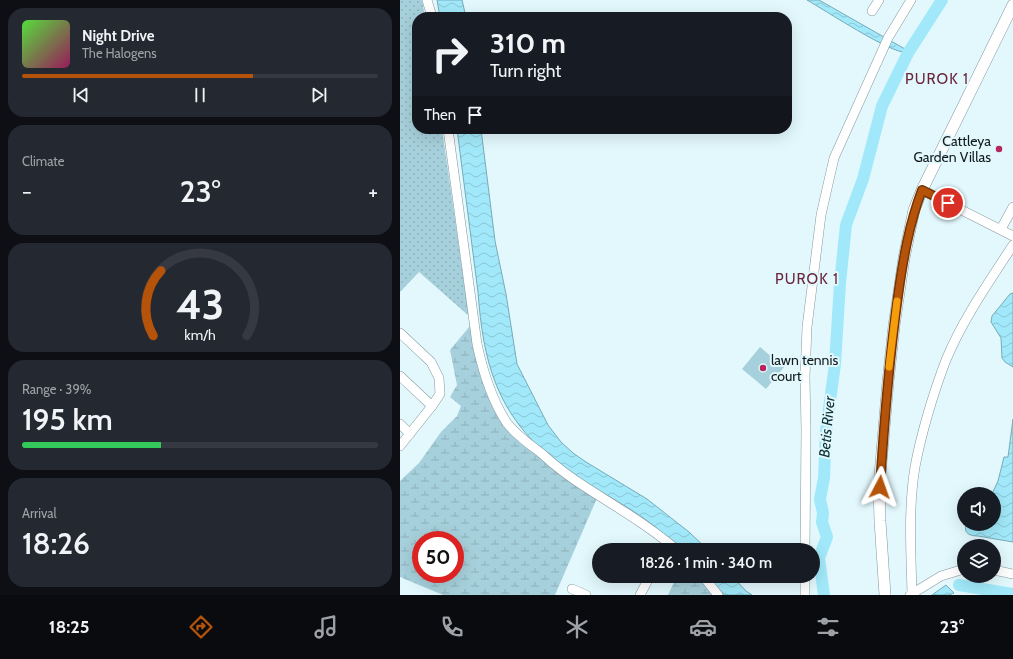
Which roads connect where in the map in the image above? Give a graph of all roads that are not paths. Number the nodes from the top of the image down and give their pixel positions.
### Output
1 (427, 0) edge
2 (879, 0) edge
3 (911, 0) edge
4 (1013, 5) edge
5 (872, 11) dead end
6 (431, 12) edge
7 (449, 134) edge
8 (922, 190) junction
9 (1013, 207) edge
10 (1001, 229) junction
11 (1013, 236) edge
12 (1013, 245) edge
13 (400, 333) edge
14 (400, 376) edge
15 (432, 406) junction
16 (400, 424) edge
17 (410, 434) junction
18 (400, 446) edge
19 (663, 543) edge
20 (805, 543) edge
21 (957, 571) edge
22 (1001, 571) edge
23 (1013, 574) edge
24 (646, 583) edge
25 (709, 583) edge
26 (805, 583) edge
27 (572, 589) dead end
28 (911, 594) edge
29 (586, 595) edge
30 (640, 595) edge
31 (718, 595) edge
32 (805, 595) edge
33 (885, 595) edge

1 - 6 street
2 - 5 street
3 - 20 street
4 - 8 main road
7 - 19 street
8 - 10 street
8 - 33 main road
9 - 10 street
10 - 11 street
12 - 28 street
13 - 15 street
14 - 15 street
15 - 17 street
16 - 17 street
17 - 18 street
21 - 28 street
22 - 23 street
24 - 30 street
25 - 31 street
26 - 32 street
27 - 29 street

